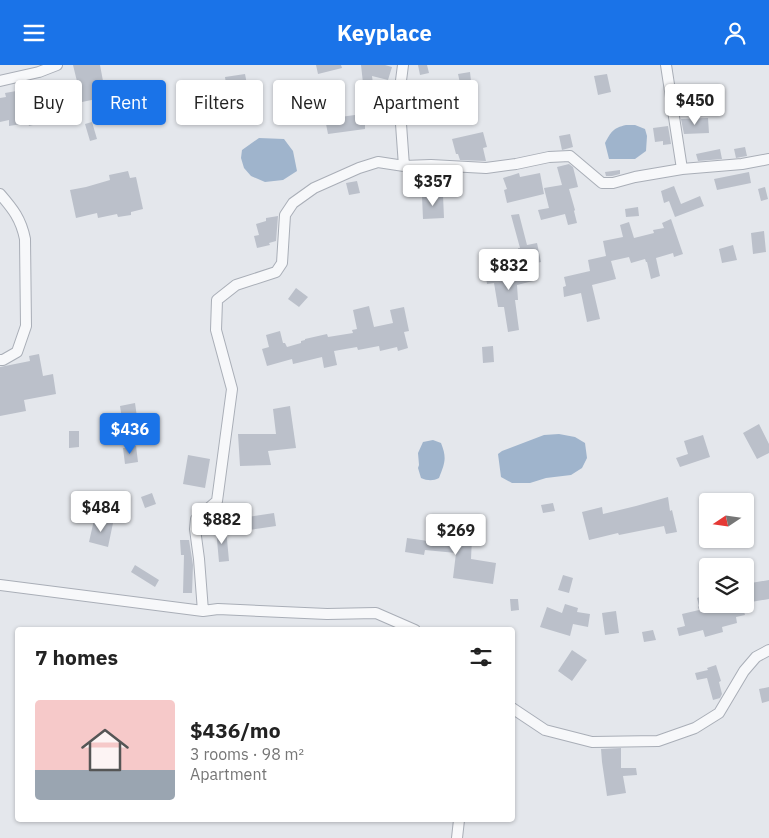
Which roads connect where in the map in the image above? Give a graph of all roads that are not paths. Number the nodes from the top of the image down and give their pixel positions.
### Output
1 (58, 65) edge
2 (403, 65) edge
3 (666, 65) edge
4 (0, 81) edge
5 (769, 159) edge
6 (404, 166) junction
7 (682, 169) junction
8 (0, 194) edge
9 (0, 360) edge
10 (0, 585) edge
11 (203, 611) junction
12 (408, 627) edge
13 (769, 650) edge
14 (515, 710) edge
15 (459, 822) edge
16 (457, 838) edge

1 - 4 street
2 - 6 street
3 - 7 street
5 - 7 street
6 - 7 street
6 - 11 street
8 - 9 street
10 - 11 street
11 - 12 street
13 - 14 street
15 - 16 street

